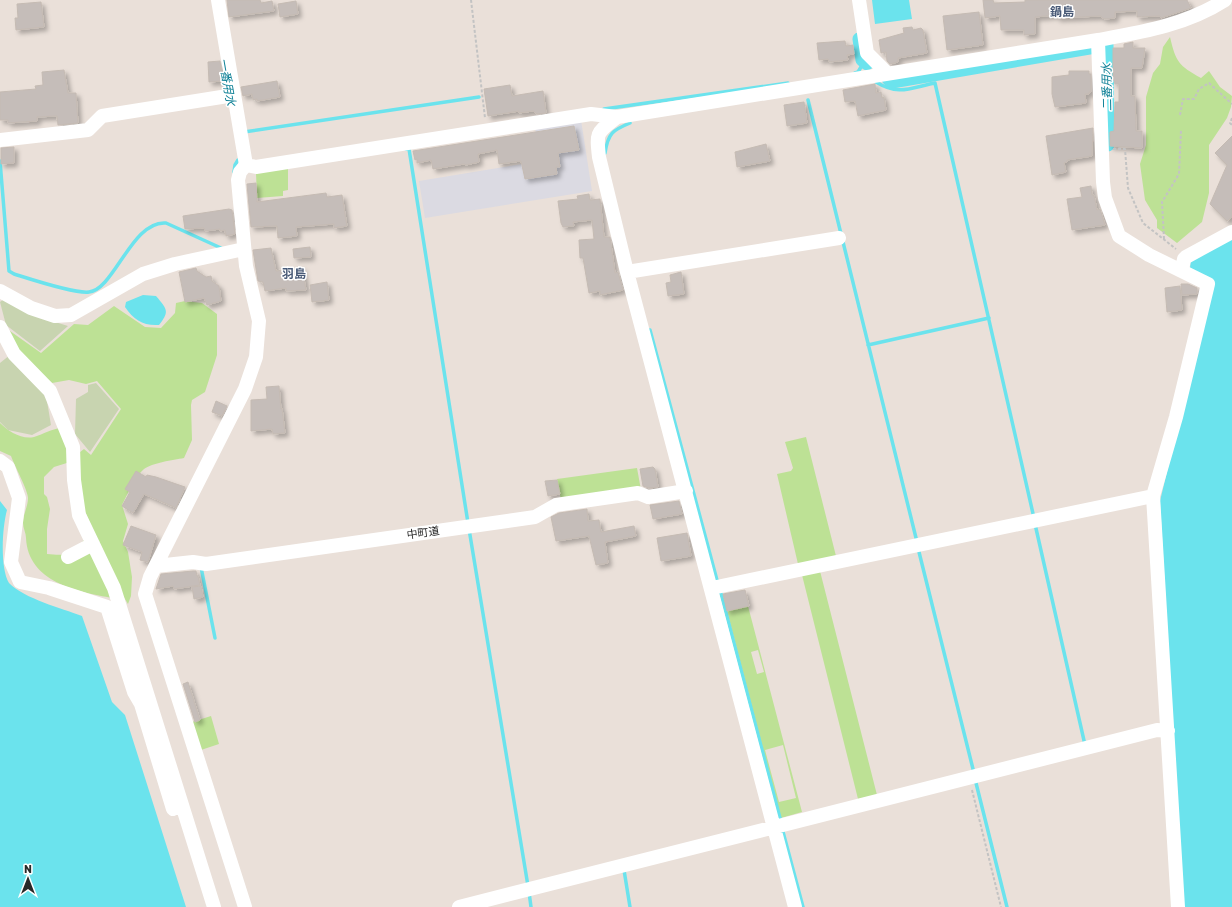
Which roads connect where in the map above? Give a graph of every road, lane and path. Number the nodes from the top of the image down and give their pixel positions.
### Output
1 (218, 0) edge
2 (471, 0) edge
3 (859, 0) edge
4 (1225, 0) edge
5 (1098, 46) junction
6 (887, 73) junction
7 (231, 96) junction
8 (1232, 104) edge
9 (1180, 115) dead end
10 (617, 117) junction
11 (1232, 118) edge
12 (1232, 125) edge
13 (1182, 130) dead end
14 (487, 131) junction
15 (1, 140) edge
16 (1112, 149) dead end
17 (246, 165) junction
18 (1232, 232) edge
19 (839, 238) dead end
20 (1164, 239) junction
21 (242, 250) junction
22 (1183, 263) junction
23 (627, 272) junction
24 (0, 291) edge
25 (0, 327) edge
26 (0, 461) edge
27 (686, 491) junction
28 (1153, 496) junction
29 (93, 544) junction
30 (68, 557) dead end
31 (156, 566) junction
32 (716, 587) junction
33 (1168, 731) junction
34 (973, 776) junction
35 (779, 825) junction
36 (204, 907) edge
37 (214, 907) edge
38 (245, 907) edge
39 (459, 907) edge
40 (795, 907) edge
41 (1001, 907) edge
42 (1178, 907) edge

1 - 7 street
2 - 14 path
3 - 6 street
4 - 5 street
5 - 6 street
5 - 22 street
6 - 10 street
7 - 15 street
7 - 17 street
8 - 9 path
10 - 14 street
10 - 23 street
11 - 12 path
13 - 20 path
14 - 17 street
16 - 20 path
17 - 21 street
18 - 22 street
19 - 23 street
20 - 22 path
21 - 24 street
21 - 31 street
22 - 28 street
23 - 27 street
25 - 29 street
26 - 36 street
27 - 31 street, 中町道
27 - 32 street
28 - 32 street
28 - 33 street
29 - 30 street
29 - 37 street
31 - 38 street
32 - 35 street
33 - 34 street
33 - 42 street
34 - 35 street
34 - 41 path
35 - 39 street
35 - 40 street

